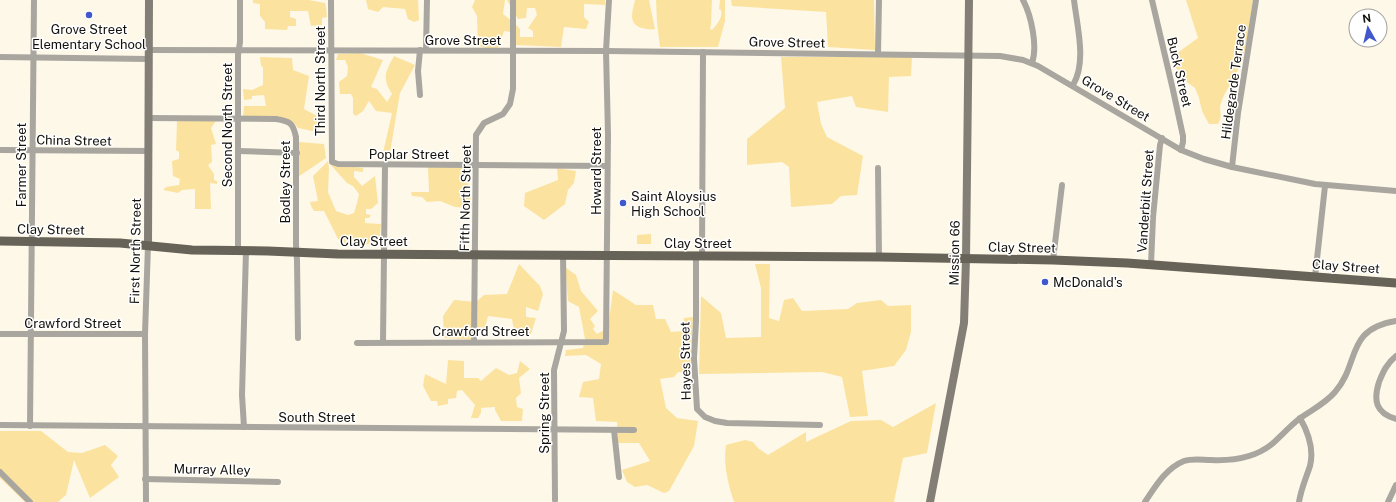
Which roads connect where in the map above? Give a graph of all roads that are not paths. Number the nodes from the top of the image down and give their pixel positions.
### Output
1 (34, 0) edge
2 (149, 0) edge
3 (240, 0) edge
4 (331, 0) edge
5 (427, 0) edge
6 (513, 0) edge
7 (609, 0) edge
8 (878, 0) edge
9 (969, 0) edge
10 (1023, 0) edge
11 (1074, 0) edge
12 (1152, 0) edge
13 (1256, 0) edge
14 (239, 50) junction
15 (331, 50) junction
16 (423, 50) junction
17 (513, 51) junction
18 (606, 51) junction
19 (703, 52) junction
20 (148, 54) junction
21 (878, 54) junction
22 (968, 56) junction
23 (0, 57) edge
24 (33, 58) junction
25 (1032, 63) junction
26 (1073, 85) junction
27 (420, 94) dead end
28 (148, 118) junction
29 (238, 118) junction
30 (1162, 138) junction
31 (0, 150) edge
32 (32, 150) junction
33 (1181, 150) junction
34 (148, 151) junction
35 (238, 151) junction
36 (296, 153) junction
37 (332, 162) joint
38 (385, 166) junction
39 (476, 166) junction
40 (607, 166) junction
41 (1232, 167) junction
42 (878, 168) dead end
43 (1062, 185) dead end
44 (1325, 186) junction
45 (1396, 191) edge
46 (0, 241) edge
47 (32, 241) junction
48 (148, 245) junction
49 (242, 251) junction
50 (296, 253) junction
51 (384, 254) junction
52 (475, 255) junction
53 (563, 255) junction
54 (607, 256) junction
55 (699, 256) junction
56 (880, 257) junction
57 (966, 260) junction
58 (1053, 260) junction
59 (1151, 265) junction
60 (1315, 277) junction
61 (1396, 283) edge
62 (1396, 321) edge
63 (0, 334) edge
64 (31, 334) junction
65 (145, 334) junction
66 (298, 338) dead end
67 (383, 342) junction
68 (474, 342) junction
69 (561, 342) junction
70 (606, 342) joint
71 (357, 343) dead end
72 (1396, 356) edge
73 (1300, 418) junction
74 (1396, 419) edge
75 (0, 425) edge
76 (820, 425) dead end
77 (30, 426) junction
78 (146, 426) junction
79 (244, 427) junction
80 (555, 429) junction
81 (614, 430) junction
82 (634, 430) dead end
83 (0, 472) edge
84 (619, 477) dead end
85 (145, 479) junction
86 (278, 482) dead end
87 (1396, 485) edge
88 (556, 500) dead end
89 (30, 502) edge
90 (146, 502) edge
91 (930, 502) edge
92 (1145, 502) edge
93 (1299, 502) edge
94 (1388, 502) edge

1 - 24 street, Farmer Street
2 - 20 street, First North Street
3 - 14 street, Second North Street
4 - 15 street, Third North Street
5 - 16 street
6 - 17 street, Fifth North Street
7 - 18 street, Howard Street
8 - 21 street
9 - 22 street, Mission 66
10 - 25 street
11 - 26 street
12 - 33 street, Buck Street
13 - 41 street, Hildegarde Terrace
14 - 15 street, Grove Street
14 - 20 street, Grove Street
14 - 29 street, Second North Street
15 - 16 street, Grove Street
15 - 37 street, Third North Street
16 - 17 street, Grove Street
16 - 27 street
17 - 18 street, Grove Street
17 - 39 street, Fifth North Street
18 - 19 street, Grove Street
18 - 40 street, Howard Street
19 - 21 street, Grove Street
19 - 55 street, Hayes Street
20 - 24 street, Grove Street
20 - 28 street, First North Street
21 - 22 street, Grove Street
22 - 25 street, Grove Street
22 - 57 street, Mission 66
23 - 24 street, Grove Street
24 - 32 street, Farmer Street
25 - 26 street, Grove Street
26 - 30 street, Grove Street
28 - 29 street, Bodley Street
28 - 34 street, First North Street
29 - 35 street, Second North Street
29 - 36 street, Bodley Street
30 - 33 street, Grove Street
30 - 59 street, Vanderbilt Street
31 - 32 street, China Street
32 - 34 street, China Street
32 - 47 street, Farmer Street
33 - 41 street, Grove Street
34 - 48 street, First North Street
35 - 36 street
35 - 49 street, Second North Street
36 - 50 street, Bodley Street
37 - 38 street, Poplar Street
38 - 39 street, Poplar Street
38 - 51 street
39 - 40 street, Poplar Street
39 - 52 street, Fifth North Street
40 - 54 street, Howard Street
41 - 44 street, Grove Street
42 - 56 street
43 - 58 street
44 - 45 street, Grove Street
44 - 60 street
46 - 47 main road, Clay Street
47 - 48 main road, Clay Street
47 - 64 street, Farmer Street
48 - 49 main road, Clay Street
48 - 65 street, First North Street
49 - 50 main road, Clay Street
49 - 79 street, Second North Street
50 - 51 main road, Clay Street
50 - 66 street, Bodley Street
51 - 52 main road, Clay Street
51 - 67 street
52 - 53 main road, Clay Street
52 - 68 street, Fifth North Street
53 - 54 main road, Clay Street
53 - 69 street, Spring Street
54 - 55 main road, Clay Street
54 - 70 street, Howard Street
55 - 56 main road, Clay Street
55 - 76 street, Hayes Street
56 - 57 main road, Clay Street
57 - 58 main road, Clay Street
57 - 91 street, Mission 66
58 - 59 main road, Clay Street
59 - 60 main road, Clay Street
60 - 61 main road, Clay Street
62 - 73 street
63 - 64 street, Crawford Street
64 - 65 street, Crawford Street
64 - 77 street, Farmer Street
65 - 78 street, First North Street
67 - 68 street, Crawford Street
67 - 71 street, Crawford Street
68 - 69 street, Crawford Street
69 - 70 street, Crawford Street
69 - 80 street, Spring Street
72 - 74 street
73 - 92 street
73 - 93 street
75 - 77 street, South Street
77 - 78 street, South Street
78 - 79 street, South Street
78 - 85 street, First North Street
79 - 80 street, South Street
80 - 81 street, South Street
80 - 88 street, Spring Street
81 - 82 street, South Street
81 - 84 street
83 - 89 street
85 - 86 street, Murray Alley
85 - 90 street, First North Street
87 - 94 street

